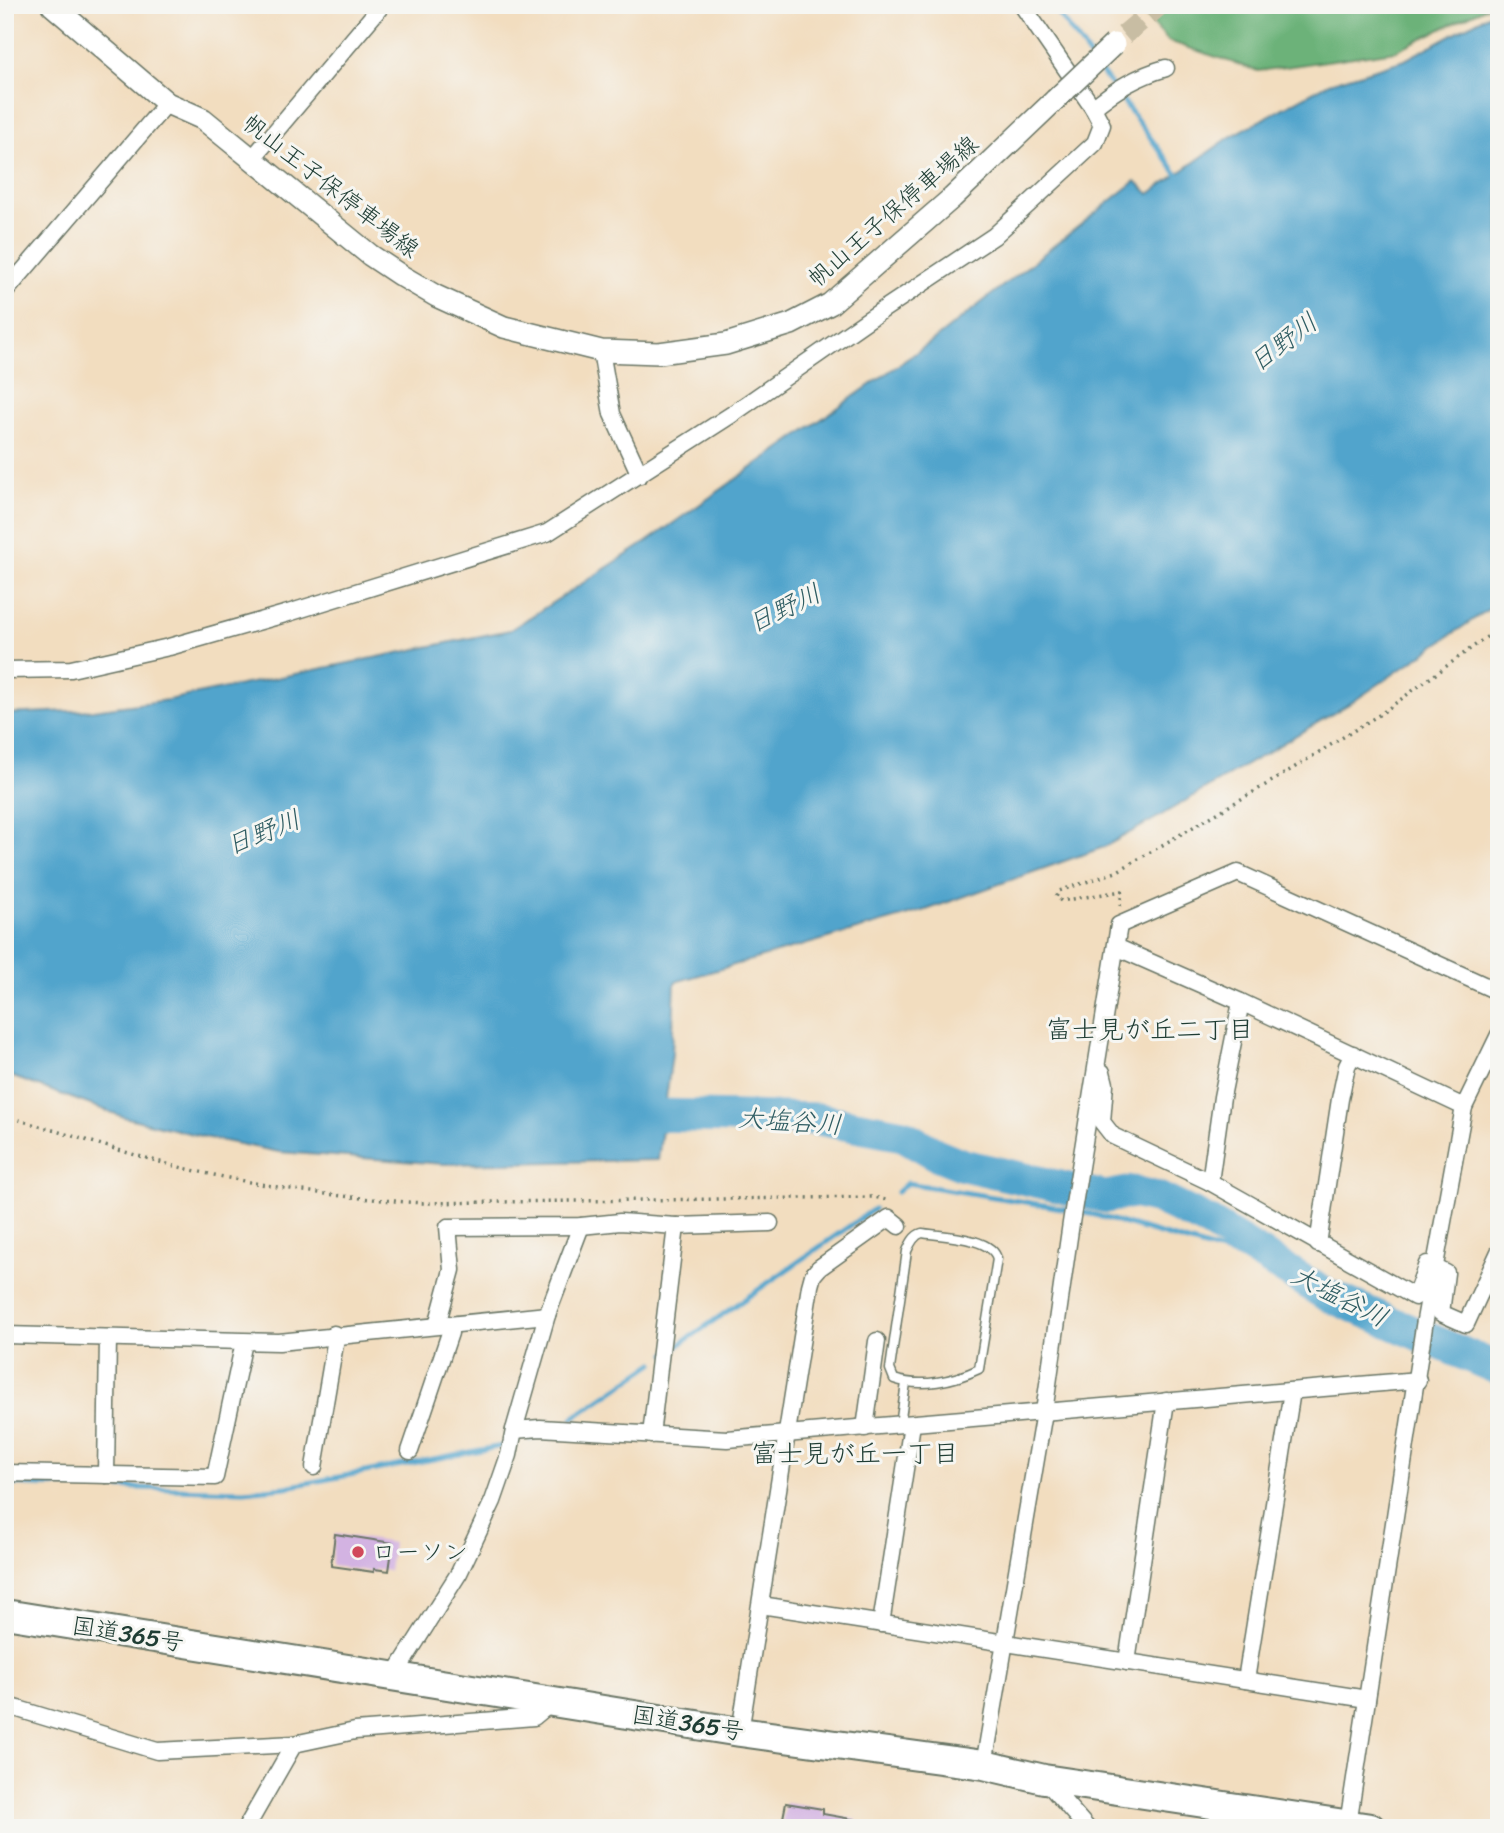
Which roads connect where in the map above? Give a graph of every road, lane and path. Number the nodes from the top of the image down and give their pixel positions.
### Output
1 (52, 5) edge
2 (382, 5) edge
3 (1022, 5) edge
4 (1119, 39) tunnel mouth
5 (1166, 68) dead end
6 (167, 103) junction
7 (1093, 108) junction
8 (252, 159) junction
9 (5, 292) edge
10 (601, 351) junction
11 (640, 475) junction
12 (1499, 628) edge
13 (5, 670) edge
14 (1119, 925) junction
15 (1116, 947) junction
16 (1499, 992) edge
17 (1241, 1002) junction
18 (1499, 1035) edge
19 (1099, 1054) junction
20 (1353, 1054) junction
21 (1464, 1107) junction
22 (5, 1116) edge
23 (1210, 1182) junction
24 (894, 1222) joint
25 (770, 1223) dead end
26 (581, 1226) junction
27 (676, 1226) junction
28 (1318, 1244) junction
29 (1499, 1252) edge
30 (1435, 1268) junction
31 (547, 1315) junction
32 (443, 1324) junction
33 (334, 1334) junction
34 (5, 1335) edge
35 (108, 1338) junction
36 (877, 1341) dead end
37 (244, 1342) junction
38 (1418, 1380) junction
39 (906, 1383) junction
40 (1292, 1391) junction
41 (1166, 1401) junction
42 (1044, 1412) junction
43 (906, 1424) junction
44 (865, 1428) junction
45 (514, 1430) junction
46 (651, 1435) junction
47 (786, 1435) junction
48 (410, 1451) dead end
49 (314, 1467) dead end
50 (5, 1473) edge
51 (106, 1475) junction
52 (761, 1605) junction
53 (5, 1614) edge
54 (881, 1624) junction
55 (1005, 1643) junction
56 (1127, 1662) junction
57 (394, 1676) junction
58 (1246, 1680) junction
59 (1367, 1699) junction
60 (552, 1702) junction
61 (5, 1705) edge
62 (740, 1732) junction
63 (294, 1744) junction
64 (984, 1765) junction
65 (1044, 1779) junction
66 (1359, 1826) edge
67 (246, 1828) edge
68 (1087, 1828) edge

1 - 6 main road, 帆山王子保停車場線
2 - 8 street
3 - 7 street
4 - 10 main road, 帆山王子保停車場線, bridge
5 - 7 street
6 - 8 main road, 帆山王子保停車場線
6 - 9 street
7 - 11 street
8 - 10 main road, 帆山王子保停車場線
10 - 11 street
11 - 13 street
12 - 14 path
14 - 15 street
14 - 16 street
15 - 17 street
15 - 19 street
17 - 20 street
17 - 23 street
18 - 21 street
19 - 23 street
19 - 42 street
20 - 21 street
20 - 28 street
21 - 30 street
22 - 24 path
23 - 28 street
24 - 47 street
25 - 27 street
26 - 27 street
26 - 31 street
26 - 32 street
27 - 46 street
28 - 30 street
29 - 30 street
30 - 38 street
31 - 32 street
31 - 45 street
32 - 33 street
32 - 48 street
33 - 37 street
33 - 49 street
34 - 35 street
35 - 37 street
35 - 51 street
36 - 44 street
37 - 51 street
38 - 40 street
38 - 59 street
39 - 39 lane
39 - 43 lane
40 - 41 street
40 - 58 street
41 - 42 street
41 - 56 street
42 - 43 street
42 - 55 street
43 - 44 street
43 - 54 street
44 - 47 street
45 - 46 street
45 - 57 street
46 - 47 street
47 - 52 street
50 - 51 street
52 - 54 street
52 - 62 street
53 - 57 highway, 国道365号
54 - 55 street
55 - 56 street
55 - 64 street
56 - 58 street
57 - 60 highway, 国道365号
58 - 59 street
59 - 66 street
60 - 62 highway, 国道365号
60 - 63 street
61 - 63 street
62 - 64 highway, 国道365号
63 - 67 street
64 - 65 highway, 国道365号
65 - 66 highway, 国道365号
65 - 68 street

